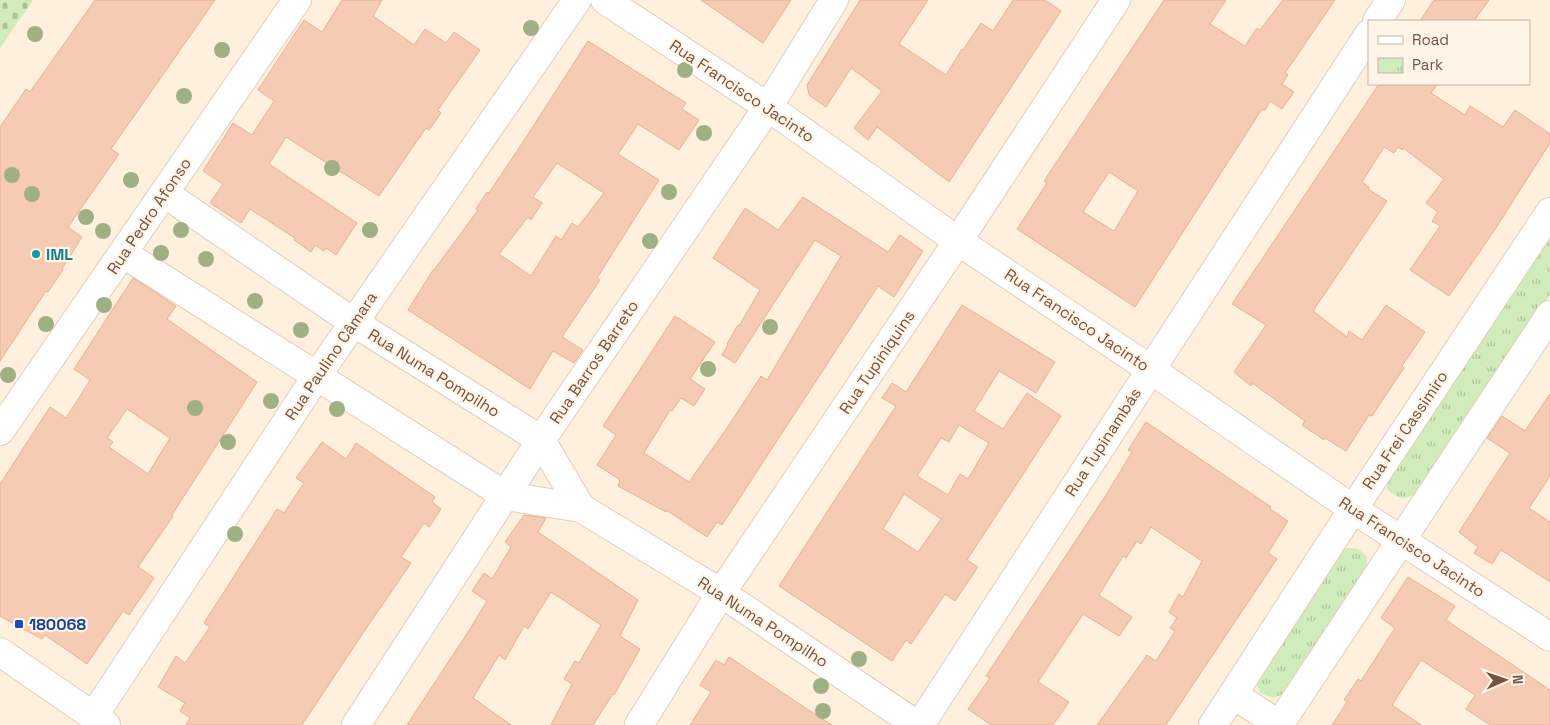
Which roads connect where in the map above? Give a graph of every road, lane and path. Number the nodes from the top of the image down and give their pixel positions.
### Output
1 (297, 0) edge
2 (577, 0) edge
3 (605, 0) edge
4 (834, 0) edge
5 (1116, 0) edge
6 (1391, 0) edge
7 (1378, 20) edge
8 (1368, 36) edge
9 (768, 107) junction
10 (164, 193) junction
11 (1550, 212) edge
12 (958, 241) junction
13 (124, 254) junction
14 (1550, 315) edge
15 (353, 322) junction
16 (1150, 369) junction
17 (316, 377) junction
18 (0, 432) edge
19 (541, 440) junction
20 (506, 496) junction
21 (581, 508) junction
22 (1353, 509) junction
23 (1400, 540) junction
24 (721, 593) junction
25 (1550, 637) edge
26 (0, 652) edge
27 (1233, 694) junction
28 (99, 721) edge
29 (356, 725) edge
30 (639, 725) edge
31 (918, 725) edge
32 (1213, 725) edge
33 (1279, 725) edge

1 - 10 street, Rua Pedro Afonso
2 - 15 street, Rua Paulino Câmara
3 - 9 street, Rua Francisco Jacinto
4 - 9 street, Rua Barros Barreto
5 - 12 street, Rua Tupiniquins
6 - 7 street
8 - 16 street, Rua Tupinambás
9 - 12 street, Rua Francisco Jacinto
9 - 19 street, Rua Barros Barreto
10 - 13 street, Rua Pedro Afonso
10 - 15 street, Rua Numa Pompilho
11 - 22 street, Rua Frei Cassimiro
12 - 16 street, Rua Francisco Jacinto
12 - 24 street, Rua Tupiniquins
13 - 17 street, Rua Numa Pompilho
13 - 18 street, Rua Pedro Afonso
14 - 23 street
15 - 17 street, Rua Paulino Câmara
15 - 19 street, Rua Numa Pompilho
16 - 22 street, Rua Francisco Jacinto
16 - 31 street, Rua Tupinambás
17 - 20 street, Rua Numa Pompilho
17 - 28 street, Rua Paulino Câmara
19 - 20 street, Rua Barros Barreto
19 - 21 street, Rua Numa Pompilho
20 - 21 street, Rua Numa Pompilho
20 - 29 street, Rua Barros Barreto
21 - 24 street, Rua Numa Pompilho
22 - 23 street, Rua Francisco Jacinto
22 - 27 street, Rua Frei Cassimiro
23 - 25 street, Rua Francisco Jacinto
23 - 33 street
24 - 30 street, Rua Tupiniquins
24 - 31 street, Rua Numa Pompilho
26 - 28 street
27 - 32 street, Rua Frei Cassimiro
27 - 33 street

